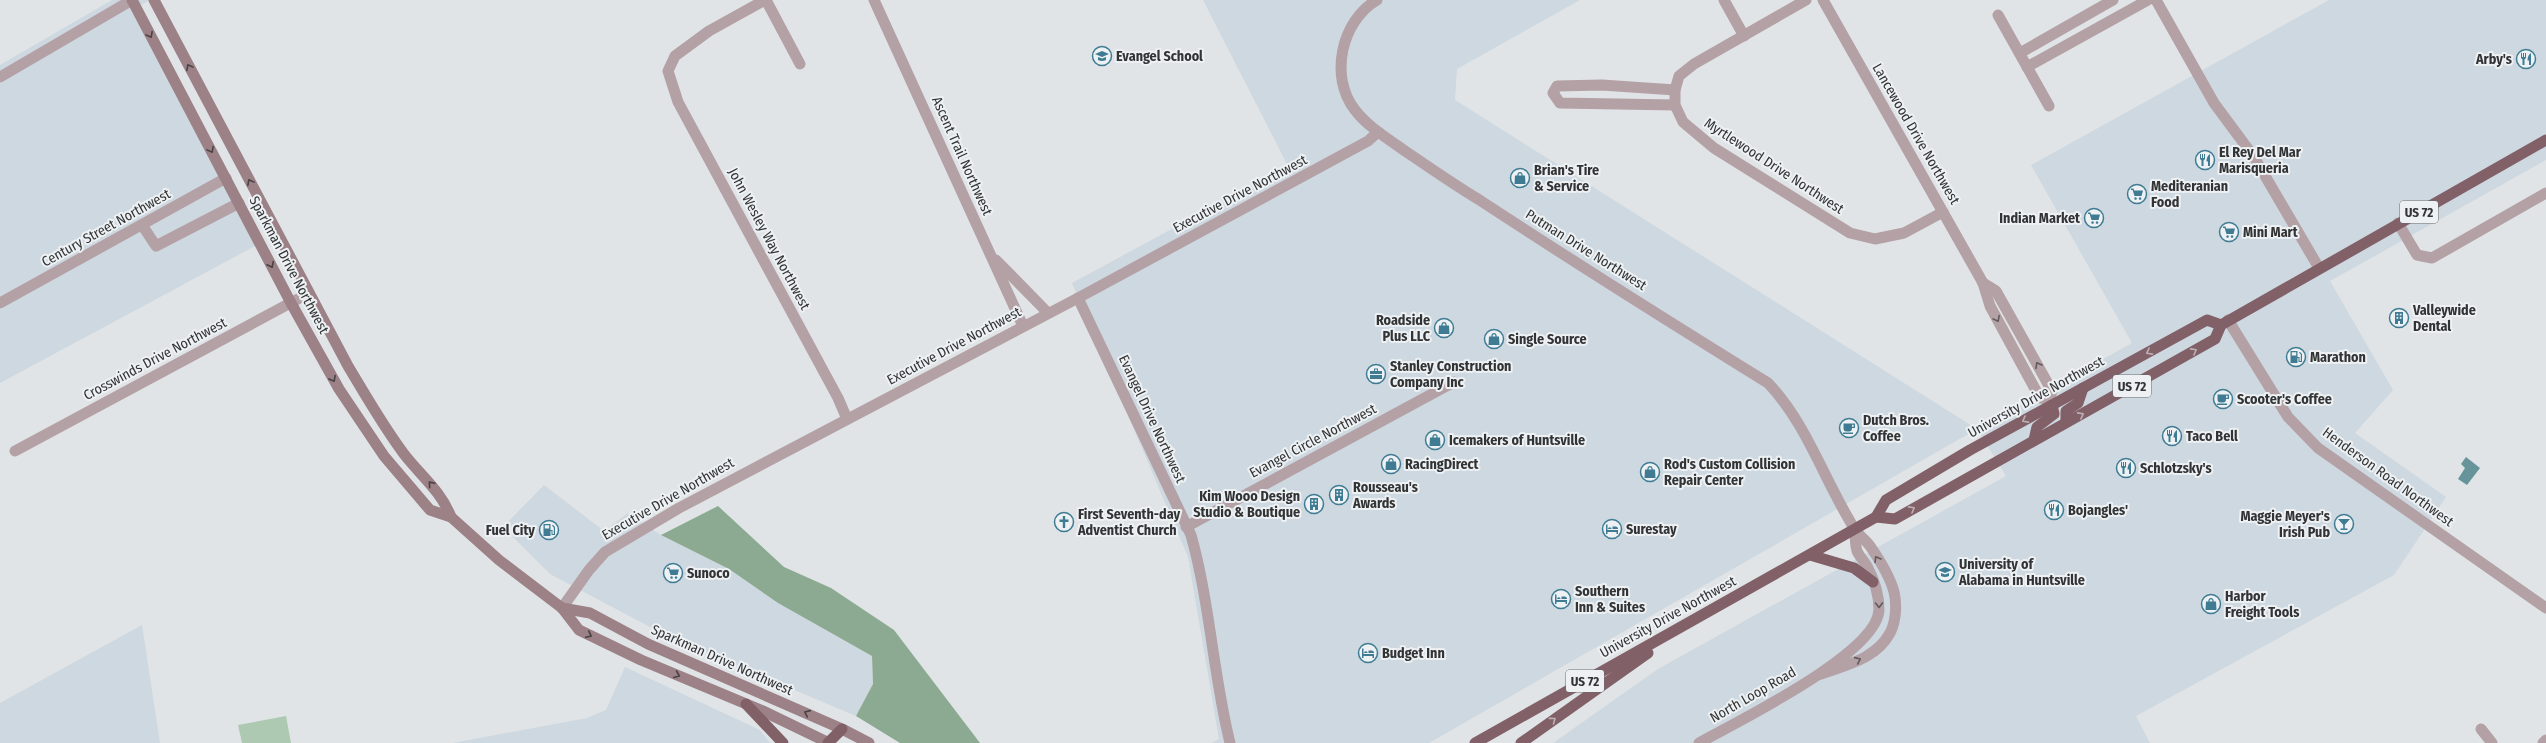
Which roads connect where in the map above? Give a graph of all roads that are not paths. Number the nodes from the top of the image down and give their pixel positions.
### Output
1 (132, 0) edge
2 (154, 0) edge
3 (765, 0) edge
4 (874, 0) edge
5 (1377, 0) edge
6 (1724, 0) edge
7 (1806, 0) edge
8 (1823, 0) edge
9 (2113, 0) edge
10 (2148, 0) edge
11 (2156, 0) edge
12 (1998, 15) dead end
13 (1744, 36) junction
14 (2020, 53) junction
15 (800, 64) dead end
16 (2027, 67) junction
17 (0, 77) edge
18 (1675, 90) junction
19 (1676, 105) junction
20 (2049, 106) dead end
21 (1378, 132) junction
22 (2546, 140) edge
23 (226, 178) junction
24 (2546, 193) edge
25 (239, 203) junction
26 (1943, 212) junction
27 (2398, 223) junction
28 (142, 225) junction
29 (991, 256) junction
30 (2318, 268) junction
31 (309, 293) junction
32 (1078, 298) junction
33 (0, 303) edge
34 (291, 303) junction
35 (1048, 313) junction
36 (2224, 322) junction
37 (1023, 326) junction
38 (1454, 382) dead end
39 (2083, 388) junction
40 (2051, 402) junction
41 (847, 419) junction
42 (2066, 422) junction
43 (2034, 440) junction
44 (15, 451) dead end
45 (1876, 517) junction
46 (451, 518) junction
47 (1186, 527) junction
48 (1855, 529) junction
49 (1810, 555) junction
50 (1873, 582) junction
51 (562, 608) junction
52 (2546, 608) edge
53 (1707, 613) junction
54 (1821, 674) junction
55 (746, 704) junction
56 (2481, 728) dead end
57 (842, 729) junction
58 (2546, 740) edge
59 (783, 743) edge
60 (828, 743) edge
61 (843, 743) edge
62 (869, 743) edge
63 (1230, 743) edge
64 (1475, 743) edge
65 (1521, 743) edge
66 (1699, 743) edge
67 (2492, 743) edge
68 (2543, 743) edge

1 - 17 street
1 -> 23 main road, Sparkman Drive Northwest
31 -> 2 main road, Sparkman Drive Northwest
3 - 15 street
3 - 41 street, John Wesley Way Northwest
4 - 29 street, Ascent Trail Northwest
5 - 21 street, Putman Drive Northwest
6 - 13 street
7 - 13 street
8 - 26 street, Lancewood Drive Northwest
9 - 14 street
10 - 16 street
11 - 30 street
12 - 14 street
13 - 18 street
14 - 16 street
16 - 20 street
18 - 19 street, Myrtlewood Drive Northwest
18 - 19 street
19 - 26 street, Myrtlewood Drive Northwest
21 - 32 street, Executive Drive Northwest
21 - 48 street, Putman Drive Northwest
22 - 27 highway, US 72
23 - 25 main road, Sparkman Drive Northwest
23 - 28 street, Century Street Northwest
24 - 27 street
25 - 28 street
25 -> 34 main road, Sparkman Drive Northwest
26 - 40 street, Lancewood Drive Northwest
27 - 30 highway, US 72
28 - 33 street, Century Street Northwest
29 - 35 street
29 - 37 street, Ascent Trail Northwest
30 - 36 highway, US 72
31 - 34 street, Crosswinds Drive Northwest
46 -> 31 main road, Sparkman Drive Northwest
32 - 35 street, Executive Drive Northwest
32 - 47 street, Evangel Drive Northwest
34 - 44 street, Crosswinds Drive Northwest
34 -> 46 main road, Sparkman Drive Northwest
35 - 37 street, Executive Drive Northwest
36 -> 39 highway, University Drive Northwest / US 72
42 -> 36 highway, US 72
36 - 52 street, Henderson Road Northwest
37 - 41 street, Executive Drive Northwest
38 - 47 street, Evangel Circle Northwest
39 - 40 highway, University Drive Northwest / US 72
39 - 42 highway
40 - 43 highway
40 -> 45 highway, University Drive Northwest / US 72
41 - 51 street, Executive Drive Northwest
42 - 43 highway, US 72
45 -> 43 highway, US 72
45 - 48 highway, University Drive Northwest / US 72
46 - 51 main road, Sparkman Drive Northwest
47 - 63 street, Evangel Drive Northwest
48 - 49 highway, University Drive Northwest / US 72
48 - 50 street, North Loop Road
54 -> 48 street, North Loop Road
49 - 50 highway
49 - 53 highway, University Drive Northwest / US 72
50 -> 54 street, North Loop Road
51 -> 55 main road, Sparkman Drive Northwest
57 -> 51 main road, Sparkman Drive Northwest
53 - 64 highway, University Drive Northwest / US 72
65 -> 53 highway
54 - 66 street, North Loop Road
55 - 59 highway
55 - 60 main road, Sparkman Drive Northwest
56 - 67 street
57 - 60 highway
57 - 61 highway
57 - 62 main road, Sparkman Drive Northwest
58 - 68 street

